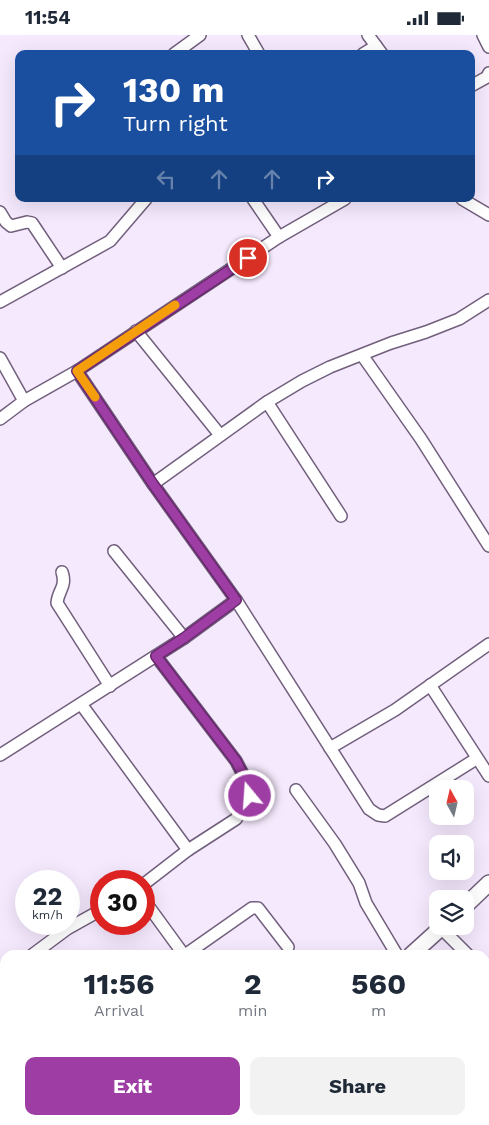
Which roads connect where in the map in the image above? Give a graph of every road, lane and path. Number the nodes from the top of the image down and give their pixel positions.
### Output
1 (200, 35) edge
2 (248, 35) edge
3 (368, 35) edge
4 (483, 35) edge
5 (489, 47) edge
6 (179, 50) edge
7 (257, 50) edge
8 (379, 50) edge
9 (489, 73) edge
10 (475, 84) edge
11 (143, 202) edge
12 (255, 202) edge
13 (340, 202) edge
14 (467, 202) edge
15 (0, 212) edge
16 (489, 215) edge
17 (280, 237) junction
18 (62, 268) junction
19 (489, 300) edge
20 (0, 302) edge
21 (136, 331) junction
22 (362, 355) junction
23 (0, 358) edge
24 (77, 371) junction
25 (24, 401) junction
26 (267, 402) junction
27 (0, 419) edge
28 (220, 435) junction
29 (153, 484) junction
30 (341, 516) dead end
31 (489, 546) edge
32 (114, 551) dead end
33 (62, 572) dead end
34 (236, 600) junction
35 (184, 638) junction
36 (489, 644) edge
37 (156, 656) junction
38 (430, 685) junction
39 (110, 686) junction
40 (81, 705) junction
41 (330, 748) junction
42 (0, 755) edge
43 (476, 759) junction
44 (489, 776) edge
45 (296, 790) dead end
46 (188, 850) junction
47 (155, 876) edge
48 (489, 883) edge
49 (474, 897) edge
50 (155, 915) edge
51 (90, 916) edge
52 (433, 935) edge
53 (449, 935) edge
54 (288, 947) dead end
55 (39, 950) edge
56 (180, 950) edge
57 (191, 950) edge
58 (394, 950) edge
59 (417, 950) edge
60 (463, 950) edge

1 - 6 street
2 - 7 street
3 - 8 street
4 - 5 street
9 - 10 street
11 - 18 street
12 - 17 street
13 - 17 street
14 - 16 street
15 - 18 street
17 - 21 street
18 - 20 street
19 - 22 street
21 - 24 street
21 - 28 street
22 - 26 street
22 - 31 street
23 - 25 street
24 - 25 street
24 - 29 street
25 - 27 street
26 - 28 street
26 - 30 street
28 - 29 street
29 - 34 street
32 - 35 street
33 - 39 street
34 - 35 street
34 - 41 street
35 - 37 street
36 - 38 street
37 - 39 street
37 - 46 street
38 - 41 street
38 - 43 street
39 - 40 street
40 - 42 street
40 - 46 street
41 - 43 street
43 - 44 street
45 - 58 street
46 - 47 street
48 - 49 main road
50 - 56 street
51 - 55 street
52 - 59 main road
53 - 60 street
54 - 57 street

